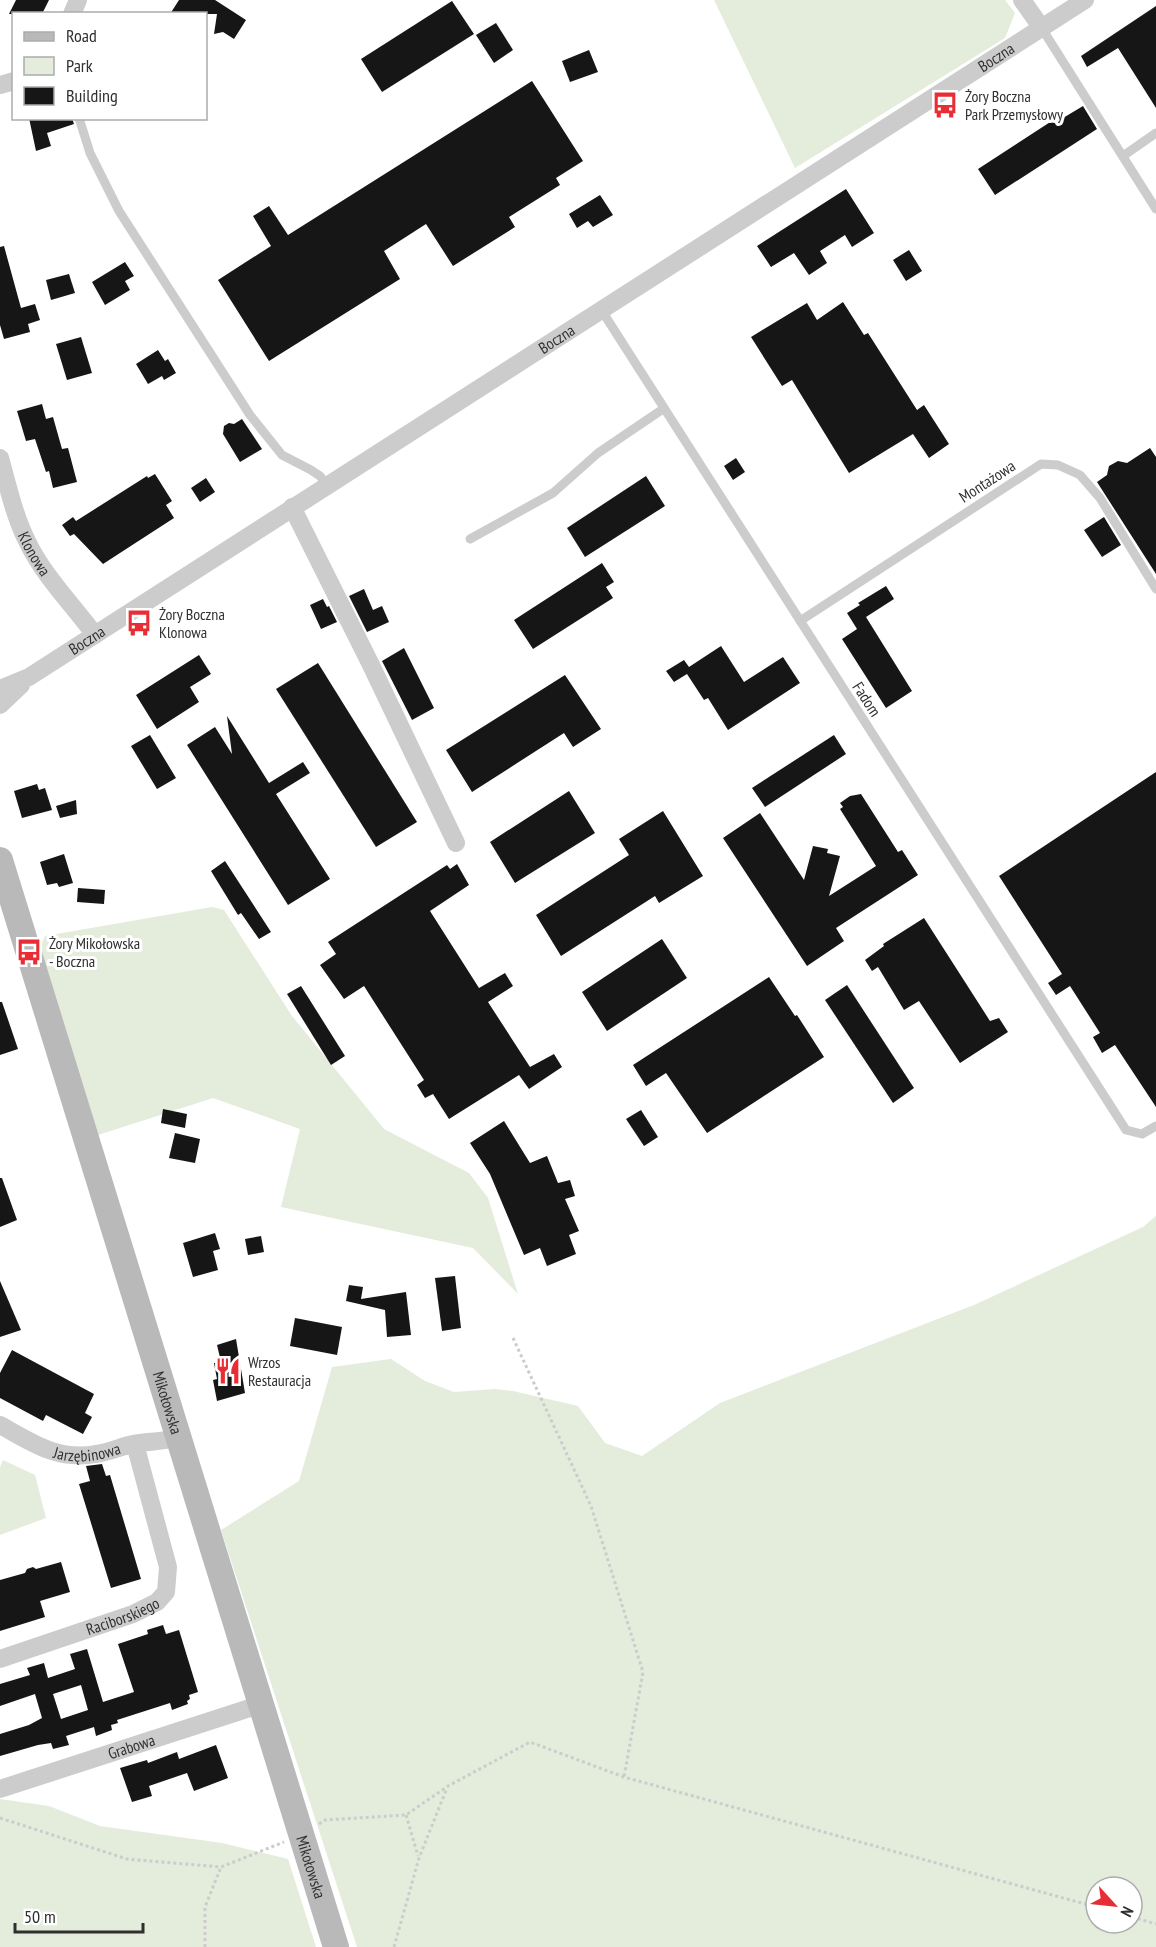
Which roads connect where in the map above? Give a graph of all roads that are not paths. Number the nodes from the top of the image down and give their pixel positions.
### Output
1 (1022, 0) edge
2 (1085, 0) edge
3 (1041, 27) junction
4 (80, 120) edge
5 (1156, 133) edge
6 (1123, 156) junction
7 (1156, 209) edge
8 (602, 311) junction
9 (663, 409) junction
10 (0, 458) edge
11 (327, 485) junction
12 (292, 507) junction
13 (470, 538) dead end
14 (1156, 589) edge
15 (800, 621) junction
16 (95, 634) junction
17 (28, 677) junction
18 (0, 689) edge
19 (0, 705) edge
20 (456, 843) dead end
21 (0, 860) edge
22 (1156, 1126) edge
23 (0, 1425) edge
24 (179, 1437) junction
25 (135, 1444) junction
26 (0, 1659) edge
27 (262, 1704) junction
28 (0, 1790) edge
29 (336, 1947) edge

1 - 3 street
2 - 3 street, Boczna
3 - 6 lane
3 - 8 street, Boczna
4 - 11 lane
5 - 6 lane
6 - 7 lane
8 - 9 lane, Fadom
8 - 11 street, Boczna
9 - 13 lane
9 - 15 lane, Fadom
10 - 16 street, Klonowa
11 - 12 street, Boczna
12 - 16 street, Boczna
12 - 20 street
14 - 15 lane, Montażowa
15 - 22 lane, Fadom
16 - 17 street, Boczna
17 - 18 street, Boczna
17 - 19 street, Boczna
21 - 24 street, Mikołowska
23 - 25 street, Jarzębinowa
24 - 25 street, Jarzębinowa
24 - 27 street, Mikołowska
25 - 26 street, Raciborskiego
27 - 28 street, Grabowa
27 - 29 street, Mikołowska

